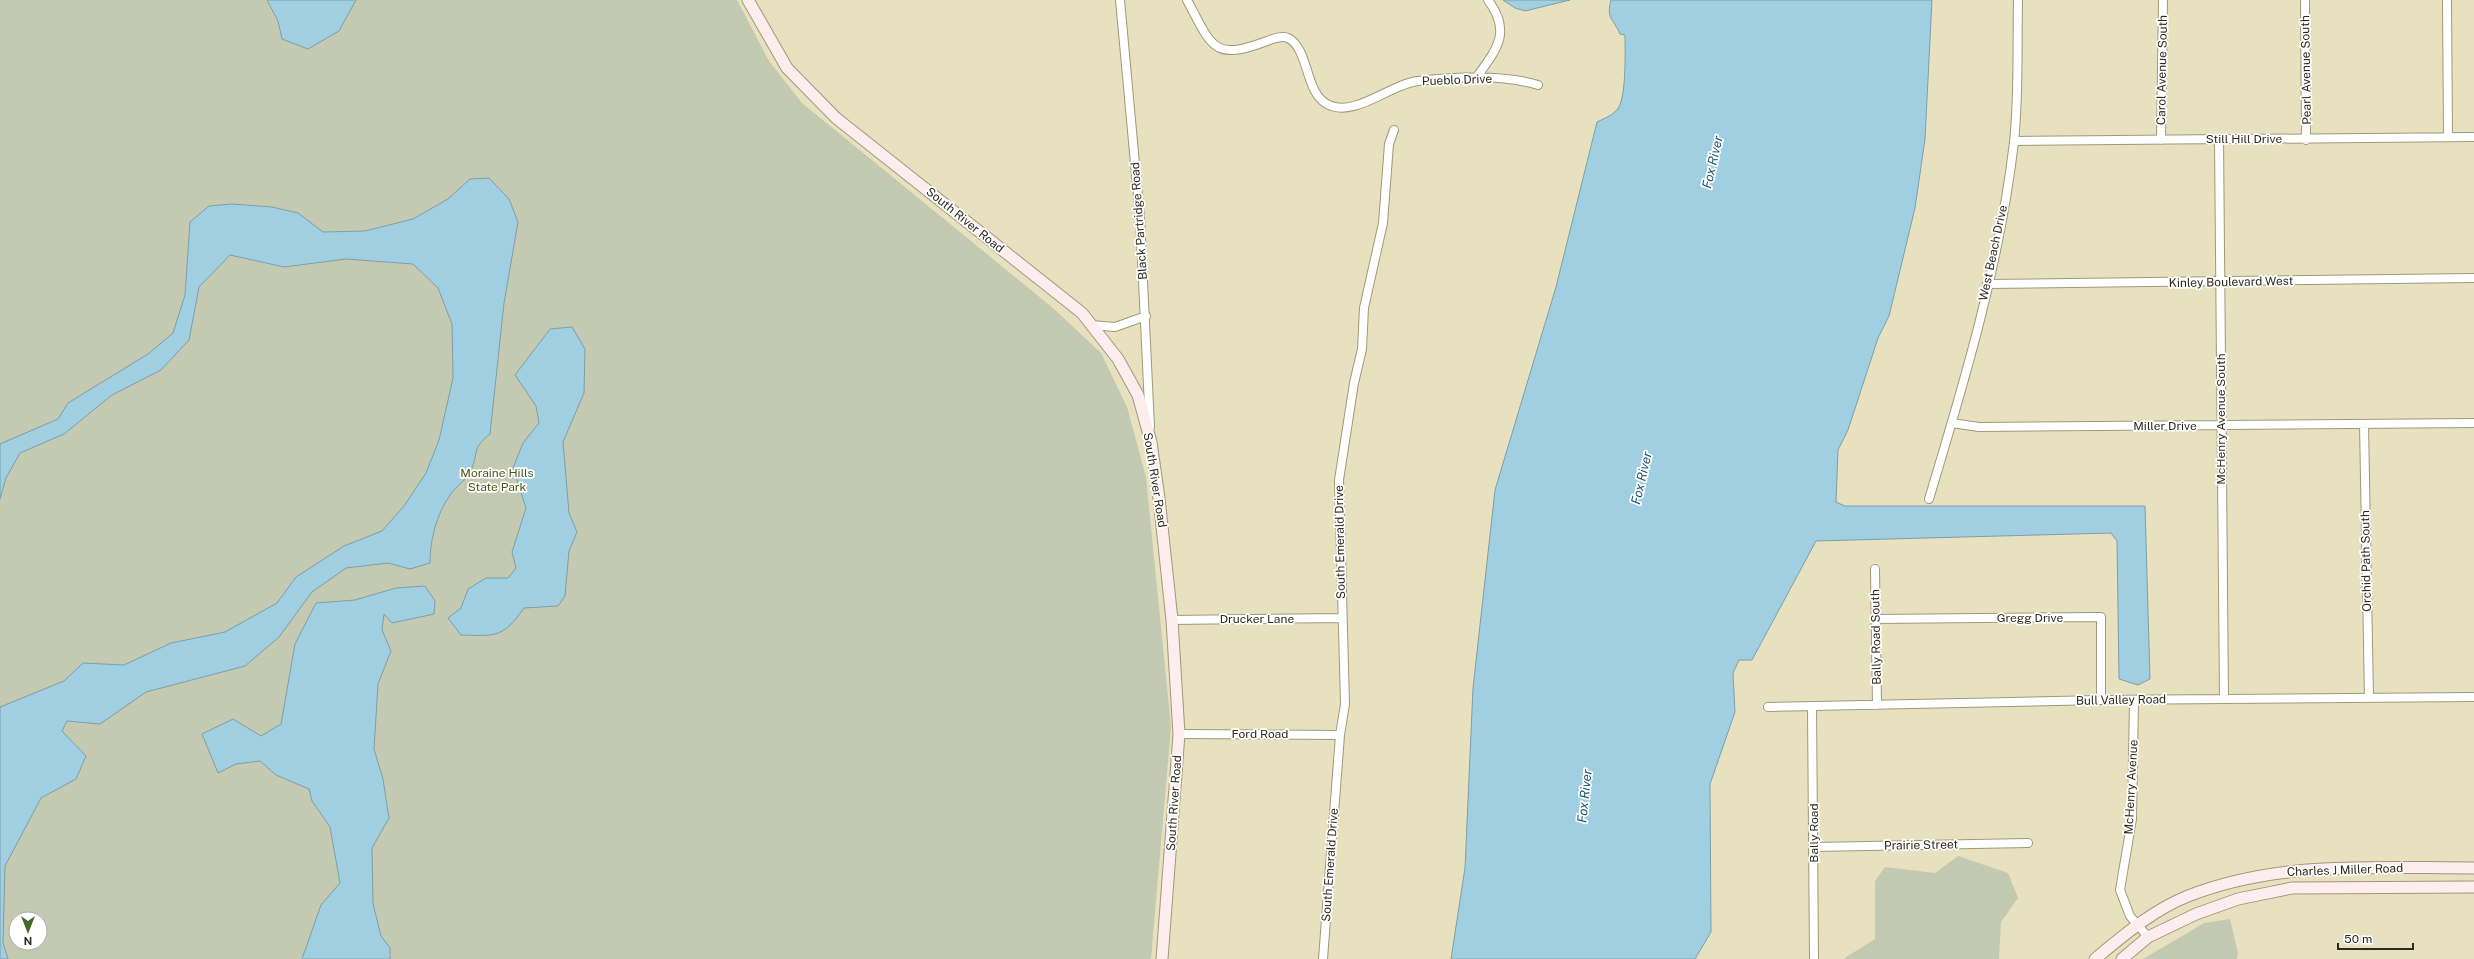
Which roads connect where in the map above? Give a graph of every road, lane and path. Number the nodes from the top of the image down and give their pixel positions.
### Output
1 (748, 0) edge
2 (1120, 0) edge
3 (1187, 0) edge
4 (1488, 0) edge
5 (2018, 0) edge
6 (2163, 0) edge
7 (2305, 0) edge
8 (2447, 0) edge
9 (1476, 78) junction
10 (1538, 85) dead end
11 (1394, 130) dead end
12 (2448, 137) junction
13 (2474, 137) edge
14 (2219, 139) junction
15 (2162, 140) junction
16 (2306, 140) junction
17 (2014, 141) junction
18 (2474, 278) edge
19 (2221, 282) junction
20 (1987, 284) junction
21 (1146, 316) junction
22 (1091, 325) junction
23 (1952, 423) junction
24 (2474, 423) edge
25 (2364, 424) junction
26 (2221, 425) junction
27 (1151, 442) junction
28 (1929, 499) dead end
29 (1875, 569) dead end
30 (1342, 618) junction
31 (1876, 619) junction
32 (1172, 620) junction
33 (2474, 697) edge
34 (2369, 698) junction
35 (2224, 699) junction
36 (2101, 700) junction
37 (2134, 700) junction
38 (1877, 705) junction
39 (1768, 707) dead end
40 (1812, 707) junction
41 (1179, 734) junction
42 (1340, 735) junction
43 (2028, 843) dead end
44 (1814, 847) junction
45 (2474, 868) edge
46 (2474, 887) edge
47 (2137, 925) junction
48 (2148, 937) junction
49 (1162, 959) edge
50 (1323, 959) edge
51 (1814, 959) edge
52 (2096, 959) edge
53 (2122, 959) edge

1 - 22 street, South River Road
2 - 21 street, Black Partridge Road
3 - 9 street, Pueblo Drive
4 - 9 street
5 - 17 street, West Beach Drive
6 - 15 street, Carol Avenue South
7 - 16 street, Pearl Avenue South
8 - 12 street
9 - 10 street, Pueblo Drive
11 - 30 street, South Emerald Drive
12 - 13 street, Still Hill Drive
12 - 16 street, Still Hill Drive
14 - 15 street, Still Hill Drive
14 - 16 street, Still Hill Drive
14 - 19 street, McHenry Avenue South
15 - 17 street, Still Hill Drive
17 - 20 street, West Beach Drive
18 - 19 street, Kinley Boulevard West
19 - 20 street, Kinley Boulevard West
19 - 26 street, McHenry Avenue South
20 - 23 street, West Beach Drive
21 - 22 street
21 - 27 street, Black Partridge Road
22 - 27 street, South River Road
23 - 26 street, Miller Drive
23 - 28 street, West Beach Drive
24 - 25 street, Miller Drive
25 - 26 street, Miller Drive
25 - 34 street, Orchid Path South
26 - 35 street, McHenry Avenue South
27 - 32 street, South River Road
29 - 31 street, Bally Road South
30 - 32 street, Drucker Lane
30 - 42 street, South Emerald Drive
31 - 36 street, Gregg Drive
31 - 38 street, Bally Road South
32 - 41 street, South River Road
33 - 34 street, Bull Valley Road
34 - 35 street, Bull Valley Road
35 - 37 street, Bull Valley Road
36 - 37 street, Bull Valley Road
36 - 38 street, Bull Valley Road
37 - 47 street, McHenry Avenue
38 - 40 street, Bull Valley Road
39 - 40 street, Bull Valley Road
40 - 44 street, Bally Road
41 - 42 street, Ford Road
41 - 49 street, South River Road
42 - 50 street, South Emerald Drive
43 - 44 street, Prairie Street
44 - 51 street, Bally Road
45 - 47 street, Charles J Miller Road
46 - 48 street, Charles J Miller Road
47 - 48 street, McHenry Avenue
47 - 52 street, Charles J Miller Road
48 - 53 street, Charles J Miller Road

